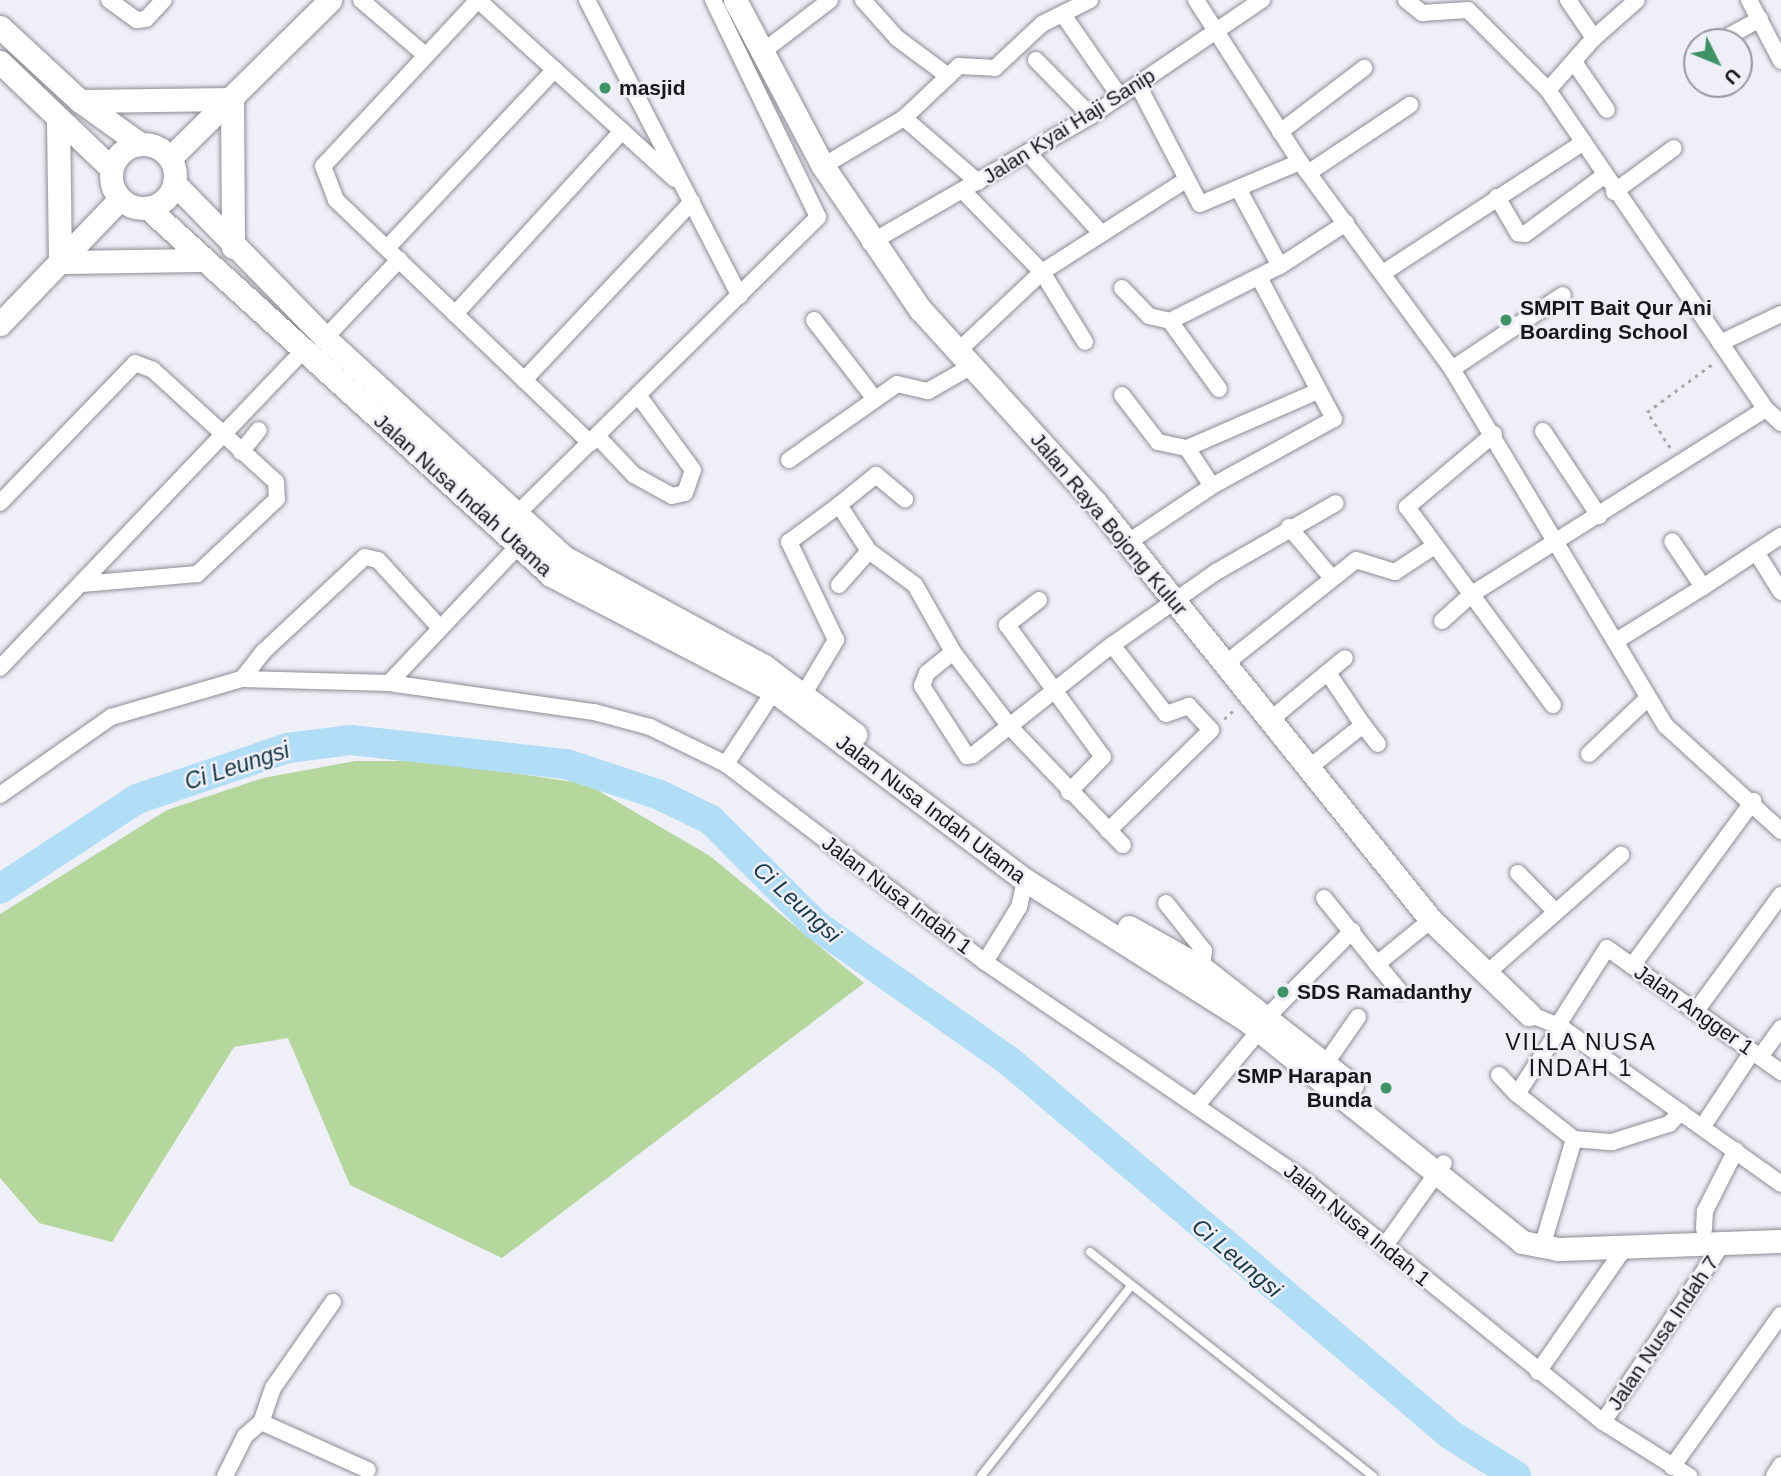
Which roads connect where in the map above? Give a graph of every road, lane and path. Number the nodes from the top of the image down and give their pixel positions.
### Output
1 (109, 0) edge
2 (164, 0) edge
3 (330, 0) edge
4 (361, 0) edge
5 (478, 0) edge
6 (587, 0) edge
7 (713, 0) edge
8 (735, 0) edge
9 (830, 0) edge
10 (863, 0) edge
11 (1196, 0) edge
12 (1262, 0) edge
13 (1406, 0) edge
14 (1567, 0) edge
15 (1637, 0) edge
16 (1749, 0) edge
17 (1081, 2) edge
18 (1064, 16) junction
19 (1760, 19) junction
20 (0, 27) edge
21 (1744, 28) edge
22 (1216, 33) junction
23 (1594, 38) junction
24 (761, 53) junction
25 (424, 54) junction
26 (1036, 60) dead end
27 (1781, 61) edge
28 (0, 62) edge
29 (1574, 62) junction
30 (1364, 68) dead end
31 (555, 69) junction
32 (948, 76) junction
33 (1138, 85) junction
34 (1548, 90) junction
35 (1120, 97) junction
36 (232, 99) junction
37 (80, 102) junction
38 (1410, 105) dead end
39 (1607, 110) dead end
40 (1091, 116) junction
41 (904, 118) junction
42 (58, 119) junction
43 (622, 131) junction
44 (1280, 132) junction
45 (1584, 142) junction
46 (140, 144) junction
47 (1674, 148) dead end
48 (1028, 153) junction
49 (170, 158) junction
50 (823, 166) junction
51 (1304, 167) junction
52 (111, 168) junction
53 (1605, 175) junction
54 (1186, 180) junction
55 (174, 183) junction
56 (685, 187) junction
57 (970, 187) junction
58 (1239, 190) junction
59 (1614, 192) junction
60 (1497, 197) junction
61 (120, 199) junction
62 (692, 202) junction
63 (148, 208) junction
64 (1346, 223) junction
65 (1101, 233) junction
66 (870, 243) junction
67 (233, 247) junction
68 (387, 248) junction
69 (203, 260) junction
70 (399, 260) junction
71 (60, 262) junction
72 (1280, 266) junction
73 (1386, 271) junction
74 (1042, 272) junction
75 (1260, 279) junction
76 (1122, 288) dead end
77 (1563, 295) dead end
78 (740, 296) junction
79 (455, 314) junction
80 (1781, 314) edge
81 (814, 320) dead end
82 (1170, 321) junction
83 (0, 324) edge
84 (325, 338) junction
85 (1085, 342) dead end
86 (1724, 349) junction
87 (302, 352) junction
88 (963, 360) junction
89 (1452, 369) junction
90 (524, 380) junction
91 (1219, 389) dead end
92 (1318, 391) junction
93 (638, 395) junction
94 (1122, 395) dead end
95 (874, 398) junction
96 (1766, 409) junction
97 (1781, 423) edge
98 (259, 430) dead end
99 (1543, 430) dead end
100 (1494, 434) junction
101 (221, 435) junction
102 (593, 439) junction
103 (1187, 448) junction
104 (241, 452) junction
105 (789, 460) dead end
106 (1682, 462) junction
107 (1212, 486) junction
108 (3, 495) edge
109 (905, 499) dead end
110 (1336, 503) dead end
111 (839, 505) junction
112 (517, 514) junction
113 (1599, 516) junction
114 (1289, 527) junction
115 (1781, 536) edge
116 (1557, 540) junction
117 (1672, 541) dead end
118 (1127, 543) junction
119 (517, 547) junction
120 (1433, 547) junction
121 (869, 551) junction
122 (1756, 552) junction
123 (1332, 578) junction
124 (81, 584) junction
125 (839, 585) dead end
126 (1703, 587) junction
127 (1781, 592) edge
128 (1472, 594) junction
129 (1038, 600) dead end
130 (1175, 602) junction
131 (1442, 621) dead end
132 (440, 628) junction
133 (1616, 641) junction
134 (1112, 645) junction
135 (953, 652) junction
136 (1345, 658) dead end
137 (1225, 664) junction
138 (0, 668) edge
139 (1328, 673) junction
140 (242, 679) junction
141 (389, 683) junction
142 (1051, 690) junction
143 (774, 691) junction
144 (804, 691) junction
145 (1251, 695) junction
146 (1647, 699) junction
147 (1553, 705) dead end
148 (1270, 720) junction
149 (1363, 725) junction
150 (1011, 728) junction
151 (1211, 730) junction
152 (852, 740) junction
153 (1378, 744) dead end
154 (1589, 754) dead end
155 (726, 764) junction
156 (1310, 767) junction
157 (1069, 792) junction
158 (0, 795) edge
159 (1753, 801) junction
160 (1108, 831) junction
161 (1781, 831) edge
162 (1123, 845) dead end
163 (1622, 855) dead end
164 (1518, 873) dead end
165 (1025, 880) junction
166 (1781, 895) edge
167 (1324, 898) dead end
168 (1166, 903) dead end
169 (1554, 910) junction
170 (1431, 920) junction
171 (1352, 931) junction
172 (985, 962) junction
173 (1377, 964) junction
174 (1632, 966) junction
175 (1202, 968) junction
176 (1487, 973) junction
177 (1400, 992) dead end
178 (1696, 1011) junction
179 (1529, 1014) joint
180 (1358, 1017) dead end
181 (1264, 1024) junction
182 (1560, 1026) junction
183 (1781, 1028) edge
184 (1756, 1054) junction
185 (1326, 1063) junction
186 (1781, 1072) edge
187 (1499, 1075) dead end
188 (1517, 1094) junction
189 (1197, 1105) junction
190 (1681, 1112) junction
191 (1703, 1126) junction
192 (1574, 1139) junction
193 (1736, 1150) junction
194 (1440, 1168) junction
195 (1781, 1184) edge
196 (1781, 1226) edge
197 (1704, 1228) junction
198 (1545, 1237) junction
199 (1781, 1241) edge
200 (1723, 1243) junction
201 (1626, 1246) junction
202 (1384, 1247) junction
203 (1090, 1252) dead end
204 (1132, 1285) junction
205 (333, 1301) dead end
206 (1781, 1315) edge
207 (1538, 1372) junction
208 (261, 1422) junction
209 (1604, 1422) junction
210 (1781, 1465) edge
211 (1672, 1466) junction
212 (369, 1474) edge
213 (225, 1476) edge
214 (981, 1476) edge
215 (1373, 1476) edge
216 (1689, 1476) edge
217 (1774, 1476) edge

1 - 2 street
3 - 36 street
4 - 25 street
5 - 25 street
5 - 31 street
6 - 56 street
7 - 78 street
8 - 24 street, Jalan Raya Bojong Kulur
9 - 24 street
10 - 32 street
11 - 22 street
12 - 22 street, Jalan Kyai Haji Sanip
13 - 34 street
14 - 23 street
15 - 23 street
16 - 19 street
17 - 18 street
18 - 32 street
18 - 35 street
19 - 21 street
19 - 27 street
20 - 37 street
22 - 33 street, Jalan Kyai Haji Sanip
22 - 44 street
23 - 29 street
24 - 50 street, Jalan Raya Bojong Kulur
25 - 68 street
26 - 40 street
28 - 42 street
29 - 34 street
29 - 39 street
30 - 44 street
31 - 43 street
31 - 68 street
32 - 41 street
33 - 35 street, Jalan Kyai Haji Sanip
33 - 54 street
34 - 45 street
35 - 40 street, Jalan Kyai Haji Sanip
36 - 37 street
36 - 49 street
36 - 67 street
37 - 46 street
38 - 51 street
40 - 48 street, Jalan Kyai Haji Sanip
41 - 50 street
41 - 57 street
42 - 52 street
42 - 71 street
43 - 56 street
43 - 79 street
44 - 51 street
45 - 53 street
45 - 60 street
46 - 49 street
46 - 52 street
47 - 59 street
48 - 57 street, Jalan Kyai Haji Sanip
48 - 65 street
49 - 55 street
50 - 66 street, Jalan Raya Bojong Kulur
51 - 58 street
51 - 64 street
52 - 61 street
53 - 59 street
53 - 60 street
54 - 58 street
54 - 65 street
55 - 63 street
55 - 67 street, Jalan Nusa Indah Utama
56 - 62 street
57 - 66 street, Jalan Kyai Haji Sanip
57 - 74 street
58 - 72 street
59 - 86 street
60 - 73 street
61 - 63 street
61 - 71 street
62 - 78 street
62 - 90 street
63 - 69 street, Jalan Nusa Indah Utama
64 - 72 street
64 - 73 street
65 - 74 street
66 - 88 street, Jalan Raya Bojong Kulur
67 - 84 street, Jalan Nusa Indah Utama
68 - 70 street
69 - 71 street
69 - 87 street, Jalan Nusa Indah Utama
70 - 79 street
70 - 84 street
71 - 83 street
72 - 75 street
73 - 89 street
74 - 85 street
74 - 88 street
75 - 82 street
75 - 92 street
76 - 82 street
77 - 89 street
78 - 93 street
79 - 90 street
80 - 86 street
81 - 95 street
82 - 91 street
84 - 112 street, Jalan Nusa Indah Utama
86 - 96 street
86 - 106 path
87 - 101 street
87 - 119 street, Jalan Nusa Indah Utama
88 - 95 street
88 - 118 street, Jalan Raya Bojong Kulur
89 - 100 street
90 - 102 street
92 - 103 street
92 - 107 street
93 - 102 street
93 - 102 street
94 - 103 street
95 - 105 street
96 - 97 street
96 - 106 street
98 - 104 street
99 - 113 street
100 - 116 street
100 - 120 street
101 - 104 street
101 - 108 street
101 - 124 street
102 - 112 street
103 - 107 street
104 - 124 street
106 - 113 street
107 - 118 street
109 - 111 street
110 - 114 street
111 - 121 street
111 - 144 street
112 - 144 street, Jalan Nusa Indah Utama
113 - 116 street
114 - 123 street
114 - 130 street
115 - 122 street
116 - 128 street
116 - 133 street
117 - 126 street
118 - 130 street, Jalan Raya Bojong Kulur
119 - 132 street
119 - 143 street, Jalan Nusa Indah Utama
120 - 123 street
120 - 128 street
121 - 125 street
121 - 135 street
122 - 126 street
122 - 127 street
123 - 137 street
124 - 138 street
126 - 133 street
128 - 131 street
128 - 147 street
129 - 142 street
130 - 134 street
130 - 137 street, Jalan Raya Bojong Kulur
132 - 140 street
132 - 141 street
133 - 146 street
134 - 142 street
134 - 151 street
135 - 150 street
135 - 150 street
136 - 139 street
137 - 145 street, Jalan Raya Bojong Kulur
139 - 148 street
139 - 149 street
140 - 141 street, Jalan Nusa Indah 1
140 - 158 street, Jalan Nusa Indah 1
141 - 155 street, Jalan Nusa Indah 1
142 - 150 street
142 - 157 street
143 - 152 street, Jalan Nusa Indah Utama
143 - 155 street
144 - 152 street, Jalan Nusa Indah Utama
145 - 148 street, Jalan Raya Bojong Kulur
145 - 151 path
146 - 154 street
146 - 159 street
148 - 156 street, Jalan Raya Bojong Kulur
149 - 153 street
149 - 156 street
150 - 157 street
151 - 160 street
152 - 165 street, Jalan Nusa Indah Utama
152 - 175 street, Jalan Nusa Indah Utama
155 - 172 street, Jalan Nusa Indah 1
156 - 170 street, Jalan Raya Bojong Kulur
157 - 160 street
159 - 161 street
159 - 174 street
160 - 162 street
163 - 169 street
164 - 169 street
165 - 172 street
165 - 181 street, Jalan Nusa Indah Utama
166 - 178 street
167 - 171 street
168 - 175 street
169 - 176 street
170 - 173 street
170 - 176 street, Jalan Raya Bojong Kulur
171 - 173 street
171 - 181 street
172 - 189 street, Jalan Nusa Indah 1
173 - 177 street
174 - 178 street, Jalan Angger 1
174 - 182 street, Jalan Angger 1
175 - 181 street, Jalan Nusa Indah Utama
176 - 179 street, Jalan Raya Bojong Kulur
178 - 184 street, Jalan Angger 1
179 - 182 street
180 - 185 street
181 - 185 street, Jalan Nusa Indah Utama
181 - 189 street
181 - 194 street, Jalan Nusa Indah Utama
182 - 188 street
182 - 190 street
183 - 184 street
184 - 186 street, Jalan Angger 1
184 - 191 street
185 - 194 street, Jalan Nusa Indah Utama
187 - 188 street
188 - 192 street
189 - 202 street, Jalan Nusa Indah 1
190 - 191 street
190 - 192 street
191 - 193 street
192 - 198 street
193 - 195 street
193 - 197 street
194 - 198 street, Jalan Nusa Indah Utama
194 - 201 street, Jalan Nusa Indah Utama
194 - 202 street
196 - 197 street
197 - 198 street
199 - 200 street, Jalan Nusa Indah Utama
200 - 201 street, Jalan Nusa Indah Utama
200 - 209 street, Jalan Nusa Indah 7
201 - 207 street
202 - 207 street, Jalan Nusa Indah 1
203 - 204 lane
204 - 214 lane
204 - 215 lane
205 - 208 street
206 - 211 street
207 - 209 street, Jalan Nusa Indah 1
208 - 212 street
208 - 213 street
209 - 211 street, Jalan Nusa Indah 1
210 - 217 street
211 - 216 street, Jalan Nusa Indah 1

